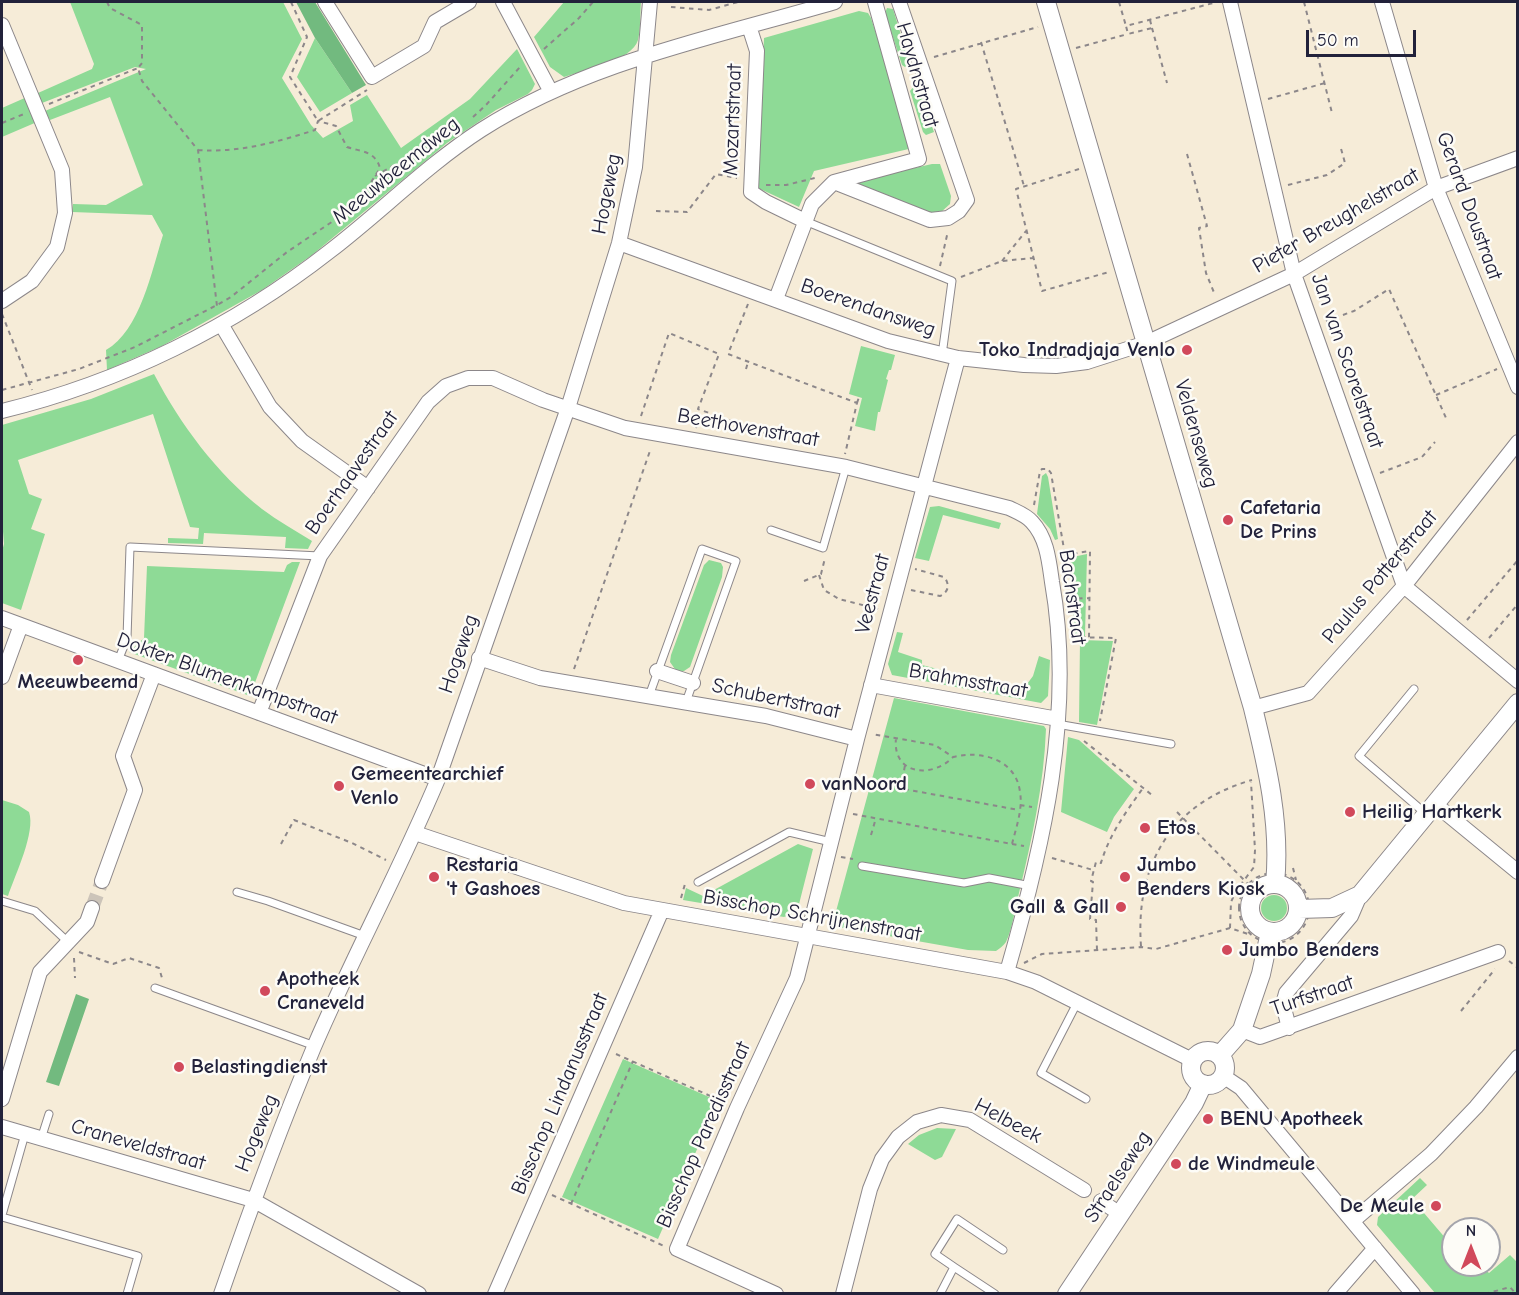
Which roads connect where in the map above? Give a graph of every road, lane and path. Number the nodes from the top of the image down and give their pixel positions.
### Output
1 (107, 2) edge
2 (291, 2) edge
3 (325, 2) edge
4 (469, 2) edge
5 (503, 2) edge
6 (593, 2) edge
7 (650, 2) edge
8 (738, 2) edge
9 (875, 2) edge
10 (899, 2) edge
11 (1046, 2) edge
12 (1119, 2) edge
13 (1220, 2) edge
14 (1230, 2) edge
15 (1304, 2) edge
16 (1382, 2) edge
17 (827, 3) edge
18 (671, 7) dead end
19 (1150, 20) junction
20 (2, 25) edge
21 (749, 26) junction
22 (1038, 26) dead end
23 (1126, 26) junction
24 (1152, 28) junction
25 (1128, 34) junction
26 (981, 42) junction
27 (1076, 48) dead end
28 (533, 57) junction
29 (646, 57) junction
30 (919, 61) junction
31 (138, 68) junction
32 (372, 77) junction
33 (1167, 83) dead end
34 (1325, 83) junction
35 (551, 92) junction
36 (1254, 103) junction
37 (37, 109) junction
38 (1332, 113) dead end
39 (318, 121) junction
40 (469, 121) dead end
41 (2, 123) edge
42 (447, 135) dead end
43 (1340, 145) dead end
44 (198, 150) junction
45 (1187, 154) dead end
46 (1518, 158) edge
47 (1080, 169) dead end
48 (375, 176) junction
49 (834, 182) junction
50 (1024, 187) junction
51 (1436, 188) junction
52 (1274, 190) junction
53 (366, 199) junction
54 (379, 211) junction
55 (948, 218) junction
56 (805, 221) junction
57 (1026, 231) junction
58 (619, 243) junction
59 (1033, 258) junction
60 (1002, 261) junction
61 (1109, 272) dead end
62 (1294, 274) junction
63 (938, 275) junction
64 (952, 281) junction
65 (753, 290) junction
66 (776, 299) junction
67 (2, 301) edge
68 (217, 305) junction
69 (1221, 308) junction
70 (2, 314) edge
71 (221, 324) junction
72 (1312, 326) junction
73 (1146, 343) junction
74 (719, 354) junction
75 (728, 354) junction
76 (942, 355) junction
77 (957, 358) junction
78 (748, 362) junction
79 (1508, 364) junction
80 (746, 369) dead end
81 (775, 372) junction
82 (773, 378) dead end
83 (29, 383) junction
84 (1518, 387) edge
85 (2, 390) edge
86 (1436, 395) junction
87 (859, 397) dead end
88 (37, 403) junction
89 (857, 403) junction
90 (568, 408) junction
91 (2, 411) edge
92 (1446, 418) dead end
93 (636, 430) junction
94 (656, 433) junction
95 (1435, 442) dead end
96 (1518, 442) edge
97 (776, 454) junction
98 (846, 467) junction
99 (1366, 478) junction
100 (923, 485) junction
101 (368, 488) junction
102 (1033, 513) dead end
103 (771, 530) dead end
104 (823, 548) junction
105 (320, 556) junction
106 (1518, 560) edge
107 (902, 566) junction
108 (819, 575) junction
109 (804, 581) dead end
110 (1404, 586) junction
111 (897, 587) junction
112 (1090, 598) junction
113 (1518, 604) edge
114 (1069, 608) dead end
115 (890, 612) junction
116 (2, 618) edge
117 (21, 625) junction
118 (1071, 628) dead end
119 (1457, 631) junction
120 (1089, 638) junction
121 (1480, 650) junction
122 (479, 658) junction
123 (118, 661) junction
124 (657, 670) junction
125 (154, 674) junction
126 (2, 677) edge
127 (1518, 681) edge
128 (569, 683) junction
129 (693, 683) junction
130 (871, 685) junction
131 (1414, 689) dead end
132 (649, 696) junction
133 (686, 702) junction
134 (1518, 703) edge
135 (1252, 708) junction
136 (259, 713) junction
137 (1057, 722) junction
138 (1080, 728) junction
139 (1098, 731) junction
140 (858, 735) junction
141 (896, 738) junction
142 (1171, 744) dead end
143 (953, 757) junction
144 (905, 765) junction
145 (847, 778) junction
146 (438, 779) junction
147 (901, 788) junction
148 (1143, 788) junction
149 (1152, 795) dead end
150 (1431, 809) junction
151 (1019, 810) junction
152 (839, 811) junction
153 (1177, 812) dead end
154 (876, 818) junction
155 (1183, 818) junction
156 (416, 833) junction
157 (871, 835) dead end
158 (281, 844) dead end
159 (829, 848) junction
160 (1038, 854) junction
161 (860, 863) joint
162 (399, 867) junction
163 (1094, 870) junction
164 (1518, 872) edge
165 (1243, 879) junction
166 (102, 881) tunnel mouth
167 (698, 882) joint
168 (1275, 884) junction
169 (1248, 885) dead end
170 (1031, 886) junction
171 (237, 892) dead end
172 (1360, 895) junction
173 (2, 901) edge
174 (92, 908) tunnel mouth
175 (662, 910) junction
176 (678, 913) junction
177 (1302, 917) junction
178 (1230, 928) junction
179 (1251, 935) dead end
180 (365, 936) junction
181 (807, 936) junction
182 (1277, 937) junction
183 (68, 942) junction
184 (1141, 947) junction
185 (1097, 950) junction
186 (1498, 952) dead end
187 (1497, 967) dead end
188 (1007, 972) junction
189 (75, 978) dead end
190 (155, 988) dead end
191 (166, 992) junction
192 (1077, 1003) junction
193 (1461, 1011) dead end
194 (1289, 1028) junction
195 (1242, 1030) junction
196 (315, 1046) junction
197 (602, 1047) junction
198 (1220, 1056) junction
199 (1518, 1057) edge
200 (1192, 1060) junction
201 (633, 1061) junction
202 (1223, 1076) junction
203 (1203, 1084) junction
204 (2, 1099) edge
205 (1086, 1099) dead end
206 (737, 1108) junction
207 (49, 1114) dead end
208 (2, 1127) edge
209 (25, 1134) junction
210 (41, 1139) junction
211 (541, 1190) junction
212 (1084, 1190) dead end
213 (253, 1200) junction
214 (1101, 1201) dead end
215 (571, 1204) junction
216 (1120, 1214) junction
217 (2, 1216) edge
218 (1353, 1221) junction
219 (1375, 1248) junction
220 (677, 1249) junction
221 (1003, 1250) dead end
222 (954, 1267) junction
223 (767, 1292) edge
224 (127, 1293) edge
225 (221, 1293) edge
226 (419, 1293) edge
227 (495, 1293) edge
228 (843, 1293) edge
229 (940, 1293) edge
230 (995, 1293) edge
231 (1067, 1293) edge
232 (1335, 1293) edge
233 (1413, 1293) edge
234 (1485, 1293) edge
235 (1516, 1293) edge

1 - 31 path
2 - 39 path
3 - 32 street
4 - 32 street
5 - 28 street
6 - 28 path
7 - 29 street, Hogeweg
8 - 18 path
9 - 49 street, Haydnstraat
10 - 30 street, Haydnstraat
11 - 73 street, Veldenseweg
12 - 23 path
13 - 19 path
14 - 36 street, Jan van Scorelstraat
15 - 34 path
16 - 51 street, Gerard Doustraat
17 - 21 street, Meeuwbeemdweg
19 - 23 path
19 - 24 path
20 - 37 street
21 - 29 street, Meeuwbeemdweg
21 - 56 street, Mozartstraat
22 - 26 path
23 - 25 path
24 - 25 path
24 - 33 path
25 - 27 path
26 - 30 path
26 - 50 path
28 - 35 street
28 - 40 path
29 - 35 street, Meeuwbeemdweg
29 - 58 street, Hogeweg
30 - 55 street, Haydnstraat
31 - 37 path
31 - 44 path
32 - 39 path
34 - 36 path
34 - 38 path
35 - 54 street, Meeuwbeemdweg
36 - 52 street, Jan van Scorelstraat
37 - 41 path
37 - 67 street
39 - 44 path
39 - 48 path
42 - 48 path
43 - 52 path
44 - 68 path
45 - 69 path
46 - 51 street, Pieter Breughelstraat
47 - 50 path
48 - 53 path
49 - 55 street
49 - 56 street, Haydnstraat
50 - 57 path
51 - 62 street, Pieter Breughelstraat
51 - 79 street, Gerard Doustraat
52 - 62 street, Jan van Scorelstraat
53 - 54 path
53 - 68 path
54 - 71 street, Meeuwbeemdweg
55 - 63 path
56 - 63 lane
56 - 66 street, Haydnstraat
57 - 59 path
57 - 60 path
58 - 65 street, Boerendansweg
58 - 90 street, Hogeweg
59 - 60 path
59 - 61 path
60 - 64 path
62 - 69 street, Pieter Breughelstraat
62 - 72 street, Jan van Scorelstraat
63 - 64 lane
64 - 76 lane
65 - 66 street, Boerendansweg
65 - 75 path
66 - 76 street, Boerendansweg
68 - 71 path
68 - 83 path
69 - 73 street, Pieter Breughelstraat
70 - 83 path
71 - 88 street, Meeuwbeemdweg
71 - 101 street
72 - 86 path
72 - 99 street, Jan van Scorelstraat
73 - 77 street, Boerendansweg
73 - 135 street, Veldenseweg
74 - 75 path
74 - 93 path
74 - 97 path
75 - 78 path
76 - 77 street, Boerendansweg
77 - 100 street, Veestraat
78 - 80 path
78 - 81 path
79 - 84 street, Gerard Doustraat
79 - 86 path
81 - 82 path
81 - 89 path
83 - 85 path
83 - 88 path
86 - 92 path
87 - 89 path
88 - 91 street, Meeuwbeemdweg
89 - 98 path
90 - 93 street, Beethovenstraat
90 - 101 street, Boerhaavestraat
90 - 122 street, Hogeweg
93 - 94 street, Beethovenstraat
94 - 97 street, Beethovenstraat
94 - 128 path
95 - 99 path
96 - 110 street, Paulus Potterstraat
97 - 98 street, Beethovenstraat
98 - 100 street, Beethovenstraat
98 - 104 lane
99 - 110 street, Jan van Scorelstraat
100 - 107 street, Veestraat
100 - 137 street, Bachstraat
101 - 105 street, Boerhaavestraat
102 - 112 path
103 - 104 lane
104 - 108 path
105 - 123 lane
105 - 136 street, Boerhaavestraat
106 - 119 path
107 - 111 street, Veestraat
107 - 111 path
108 - 109 path
108 - 115 path
110 - 119 street
110 - 135 street, Paulus Potterstraat
111 - 115 street, Veestraat
112 - 114 path
112 - 120 path
113 - 121 path
115 - 130 street, Veestraat
116 - 117 street, Dokter Blumenkampstraat
117 - 123 street, Dokter Blumenkampstraat
117 - 126 street
118 - 120 path
119 - 121 street
120 - 139 path
121 - 127 street
122 - 128 street, Schubertstraat
122 - 146 street, Hogeweg
123 - 125 street, Dokter Blumenkampstraat
124 - 129 street, Schubertstraat
124 - 129 lane, Schubertstraat
124 - 132 lane, Schubertstraat
125 - 136 street, Dokter Blumenkampstraat
125 - 166 street
128 - 132 street, Schubertstraat
129 - 133 lane, Schubertstraat
130 - 137 street, Brahmsstraat
130 - 140 street, Veestraat
131 - 150 lane
132 - 133 street, Schubertstraat
133 - 140 street, Schubertstraat
134 - 150 street
135 - 168 street, Veldenseweg
136 - 146 street, Dokter Blumenkampstraat
137 - 138 lane
137 - 160 street, Bachstraat
138 - 139 lane
138 - 148 path
139 - 142 lane
140 - 141 path
140 - 145 street, Veestraat
141 - 143 path
141 - 144 path
143 - 144 path
143 - 151 path
144 - 147 path
145 - 147 path
145 - 152 street, Veestraat
146 - 156 street, Hogeweg
147 - 151 path
148 - 149 path
148 - 163 path
150 - 164 street
150 - 172 street
151 - 154 path
152 - 154 path
152 - 159 street, Veestraat
153 - 155 path
154 - 157 path
155 - 165 path
155 - 165 path
155 - 184 path
156 - 162 street, Hogeweg
156 - 175 street, Bisschop Schrijnenstraat
158 - 162 path
159 - 161 path
159 - 167 lane
159 - 181 street, Veestraat
160 - 163 path
160 - 170 street, Bachstraat
161 - 170 lane
162 - 180 street, Hogeweg
163 - 185 path
165 - 169 path
165 - 178 path
167 - 176 path
168 - 177 street
168 - 182 street
170 - 188 street, Bachstraat
171 - 180 lane
172 - 177 street
172 - 194 street
173 - 183 lane
174 - 183 street
175 - 176 street, Bisschop Schrijnenstraat
175 - 197 street, Bisschop Lindanusstraat
176 - 181 street, Bisschop Schrijnenstraat
177 - 182 street
177 - 182 path
178 - 179 path
178 - 184 path
180 - 196 street, Hogeweg
181 - 188 street, Bisschop Schrijnenstraat
181 - 206 street, Bisschop Paredisstraat
182 - 195 street
183 - 204 street
184 - 185 path
185 - 188 path
186 - 194 street, Turfstraat
187 - 193 path
188 - 192 street, Bisschop Schrijnenstraat
189 - 191 path
190 - 191 lane
191 - 196 lane
192 - 200 street, Bisschop Schrijnenstraat
192 - 205 lane
194 - 195 street, Turfstraat
195 - 198 street
196 - 213 street, Hogeweg
197 - 201 path
197 - 211 street, Bisschop Lindanusstraat
198 - 200 street
198 - 202 street
199 - 218 street
200 - 203 street
201 - 206 path
201 - 215 path
202 - 203 street
202 - 218 street
203 - 216 street, Straelseweg
206 - 220 street, Bisschop Paredisstraat
207 - 210 lane
208 - 209 street, Craneveldstraat
209 - 210 street, Craneveldstraat
209 - 217 lane
210 - 213 street, Craneveldstraat
211 - 215 path
211 - 227 street, Bisschop Lindanusstraat
212 - 228 street, Helbeek
213 - 225 street, Hogeweg
213 - 226 street, Craneveldstraat
214 - 216 street
215 - 220 path
216 - 231 street, Straelseweg
217 - 224 lane
218 - 219 street
219 - 232 street
219 - 233 street
220 - 223 street, Bisschop Paredisstraat
221 - 222 lane
222 - 229 lane
222 - 230 lane
234 - 235 path

